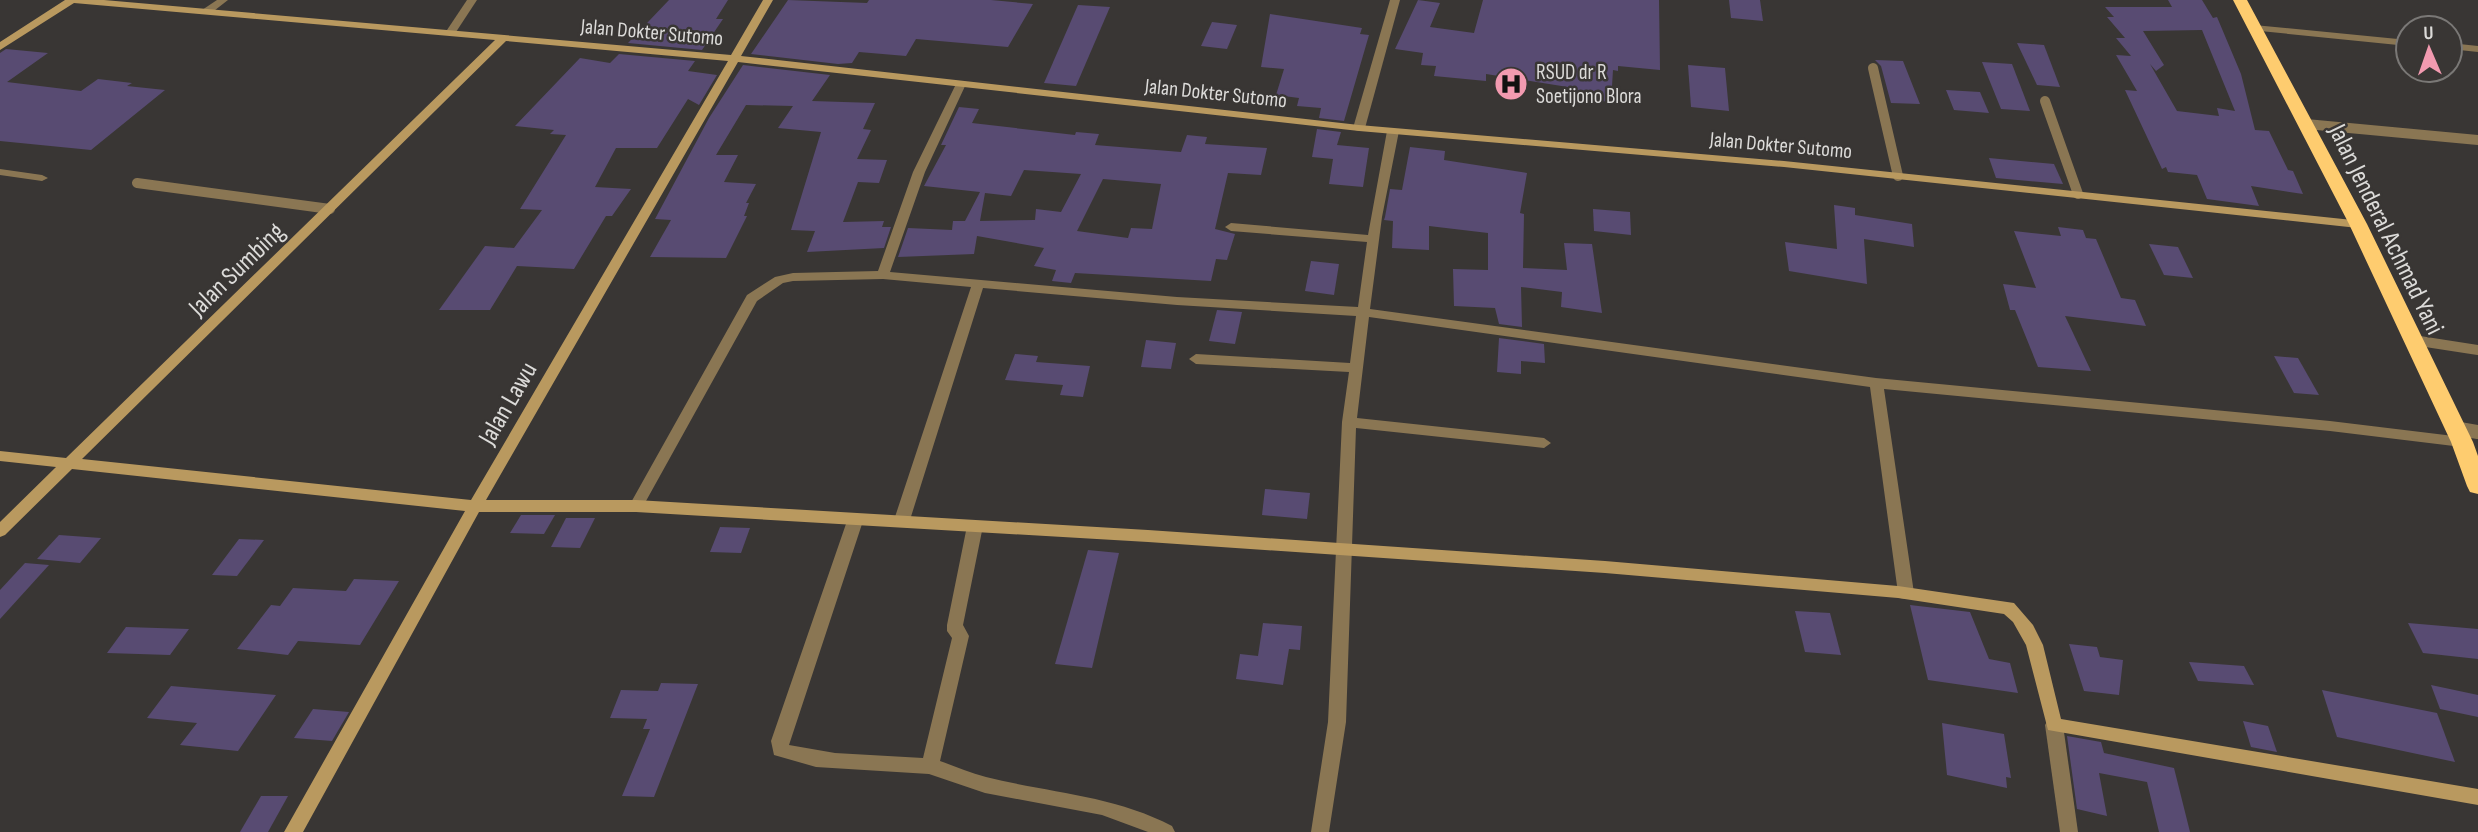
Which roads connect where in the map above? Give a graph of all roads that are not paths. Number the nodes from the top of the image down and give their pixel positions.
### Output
1 (71, 0) edge
2 (223, 0) edge
3 (472, 0) edge
4 (768, 0) edge
5 (1395, 0) edge
6 (2240, 0) edge
7 (206, 12) junction
8 (2255, 27) junction
9 (450, 33) junction
10 (503, 38) junction
11 (2394, 42) edge
12 (0, 47) edge
13 (733, 58) junction
14 (1873, 68) dead end
15 (961, 84) junction
16 (2045, 101) dead end
17 (2306, 124) junction
18 (1359, 128) junction
19 (1393, 131) junction
20 (2478, 140) edge
21 (0, 172) edge
22 (1898, 176) junction
23 (42, 178) dead end
24 (137, 183) dead end
25 (2078, 194) junction
26 (330, 209) junction
27 (2358, 225) junction
28 (1230, 227) dead end
29 (1373, 239) junction
30 (883, 275) junction
31 (978, 284) junction
32 (1363, 312) junction
33 (2413, 340) junction
34 (2478, 350) edge
35 (1196, 359) dead end
36 (1356, 368) junction
37 (1876, 383) junction
38 (1349, 422) junction
39 (2464, 434) edge
40 (1544, 443) dead end
41 (0, 456) edge
42 (67, 465) junction
43 (2478, 486) edge
44 (475, 506) junction
45 (636, 506) junction
46 (855, 521) junction
47 (901, 523) junction
48 (975, 526) junction
49 (0, 531) edge
50 (1345, 550) junction
51 (1906, 593) junction
52 (2054, 726) junction
53 (930, 766) junction
54 (2478, 797) edge
55 (293, 832) edge
56 (1166, 832) edge
57 (1320, 832) edge
58 (2069, 832) edge

1 - 7 main road, Jalan Dokter Sutomo
1 - 12 main road
2 - 7 street
3 - 9 street
4 - 13 main road, Jalan Lawu
5 - 18 street
6 - 8 highway, Jalan Jenderal Achmad Yani
7 - 9 main road, Jalan Dokter Sutomo
8 - 11 street
8 - 17 highway, Jalan Jenderal Achmad Yani
9 - 10 main road, Jalan Dokter Sutomo
10 - 13 main road, Jalan Dokter Sutomo
10 - 26 main road, Jalan Sumbing
13 - 15 main road, Jalan Dokter Sutomo
13 - 44 main road, Jalan Lawu
14 - 22 lane
15 - 18 main road, Jalan Dokter Sutomo
15 - 30 street
16 - 25 lane
17 - 20 lane
17 - 27 highway, Jalan Jenderal Achmad Yani
18 - 19 main road, Jalan Dokter Sutomo
19 - 22 main road, Jalan Dokter Sutomo
19 - 29 street
21 - 23 street
22 - 25 main road, Jalan Dokter Sutomo
24 - 26 lane
25 - 27 main road, Jalan Dokter Sutomo
26 - 42 main road, Jalan Sumbing
27 - 33 highway, Jalan Jenderal Achmad Yani
28 - 29 street
29 - 32 street
30 - 31 street
30 - 45 street
31 - 32 street
31 - 47 street
32 - 36 street
32 - 37 street
33 - 34 lane
33 - 39 highway, Jalan Jenderal Achmad Yani
35 - 36 street
36 - 38 street
37 - 39 street
37 - 51 street
38 - 40 street
38 - 50 street
39 - 43 highway, Jalan Jenderal Achmad Yani
41 - 42 main road
42 - 44 main road
42 - 49 main road, Jalan Sumbing
44 - 45 main road
44 - 55 main road, Jalan Lawu
45 - 46 main road
46 - 47 main road
46 - 53 street
47 - 48 main road
48 - 50 main road
48 - 53 street
50 - 51 main road
50 - 57 street
51 - 52 main road
52 - 54 main road
52 - 58 street
53 - 56 street

